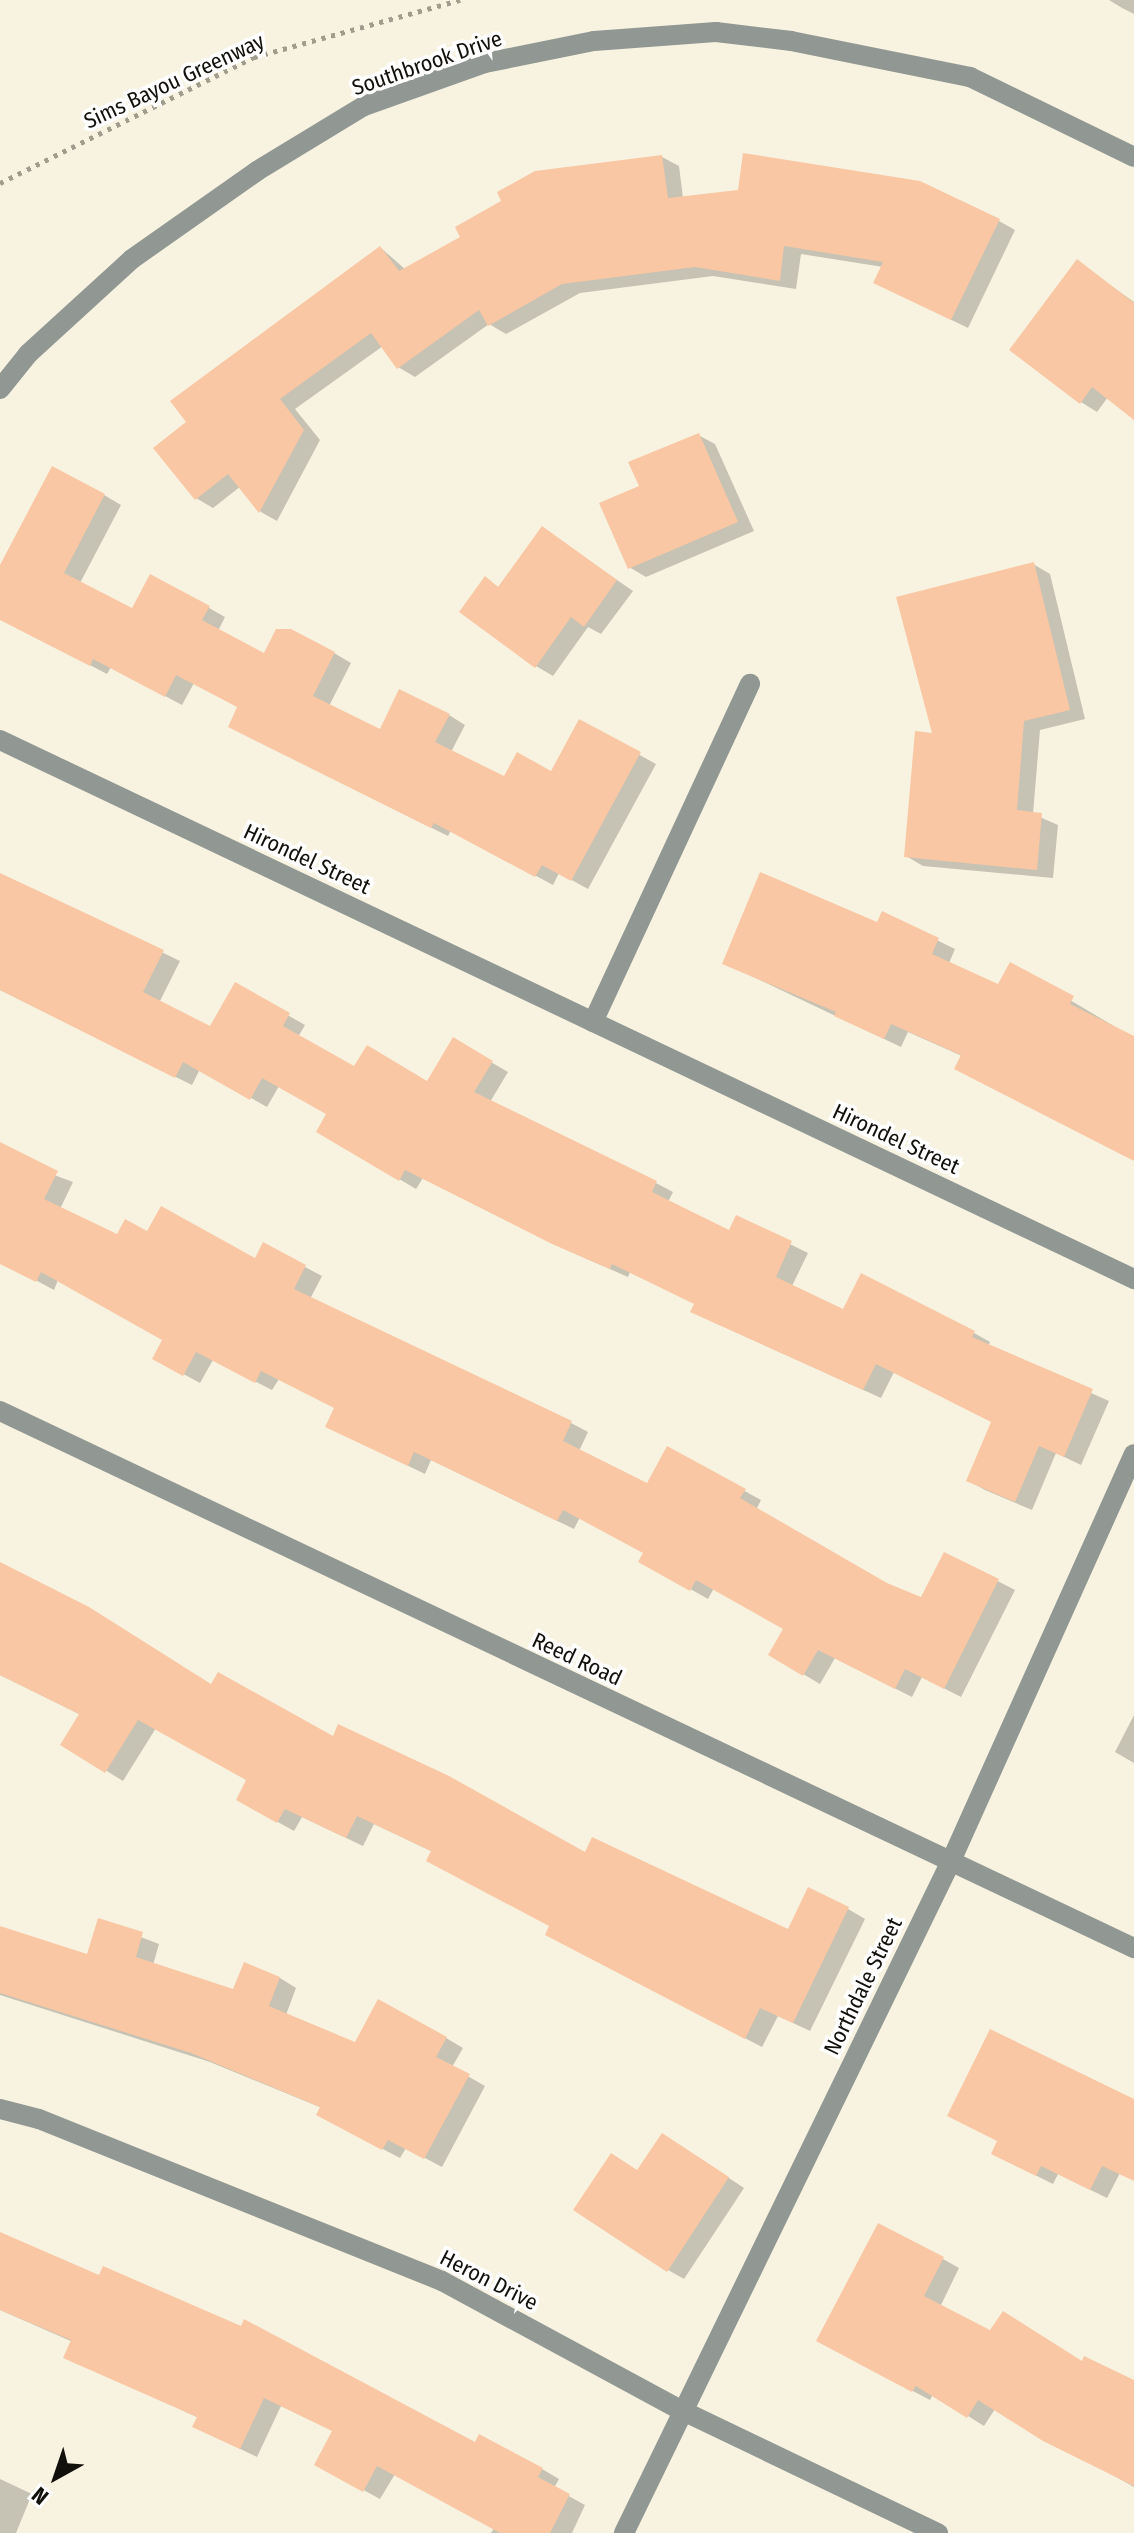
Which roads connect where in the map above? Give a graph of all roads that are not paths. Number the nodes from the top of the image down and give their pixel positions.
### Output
1 (1134, 157) edge
2 (0, 389) edge
3 (750, 684) dead end
4 (0, 740) edge
5 (593, 1022) junction
6 (1134, 1279) edge
7 (0, 1411) edge
8 (1134, 1454) edge
9 (951, 1861) junction
10 (1134, 1948) edge
11 (0, 2109) edge
12 (681, 2410) junction
13 (624, 2533) edge
14 (938, 2533) edge

1 - 2 street, Southbrook Drive
3 - 5 street
4 - 5 street, Hirondel Street
5 - 6 street, Hirondel Street
7 - 9 street, Reed Road
8 - 9 street, Northdale Street
9 - 10 street, Reed Road
9 - 12 street, Northdale Street
11 - 12 street, Heron Drive
12 - 13 street, Northdale Street
12 - 14 street, Heron Drive

